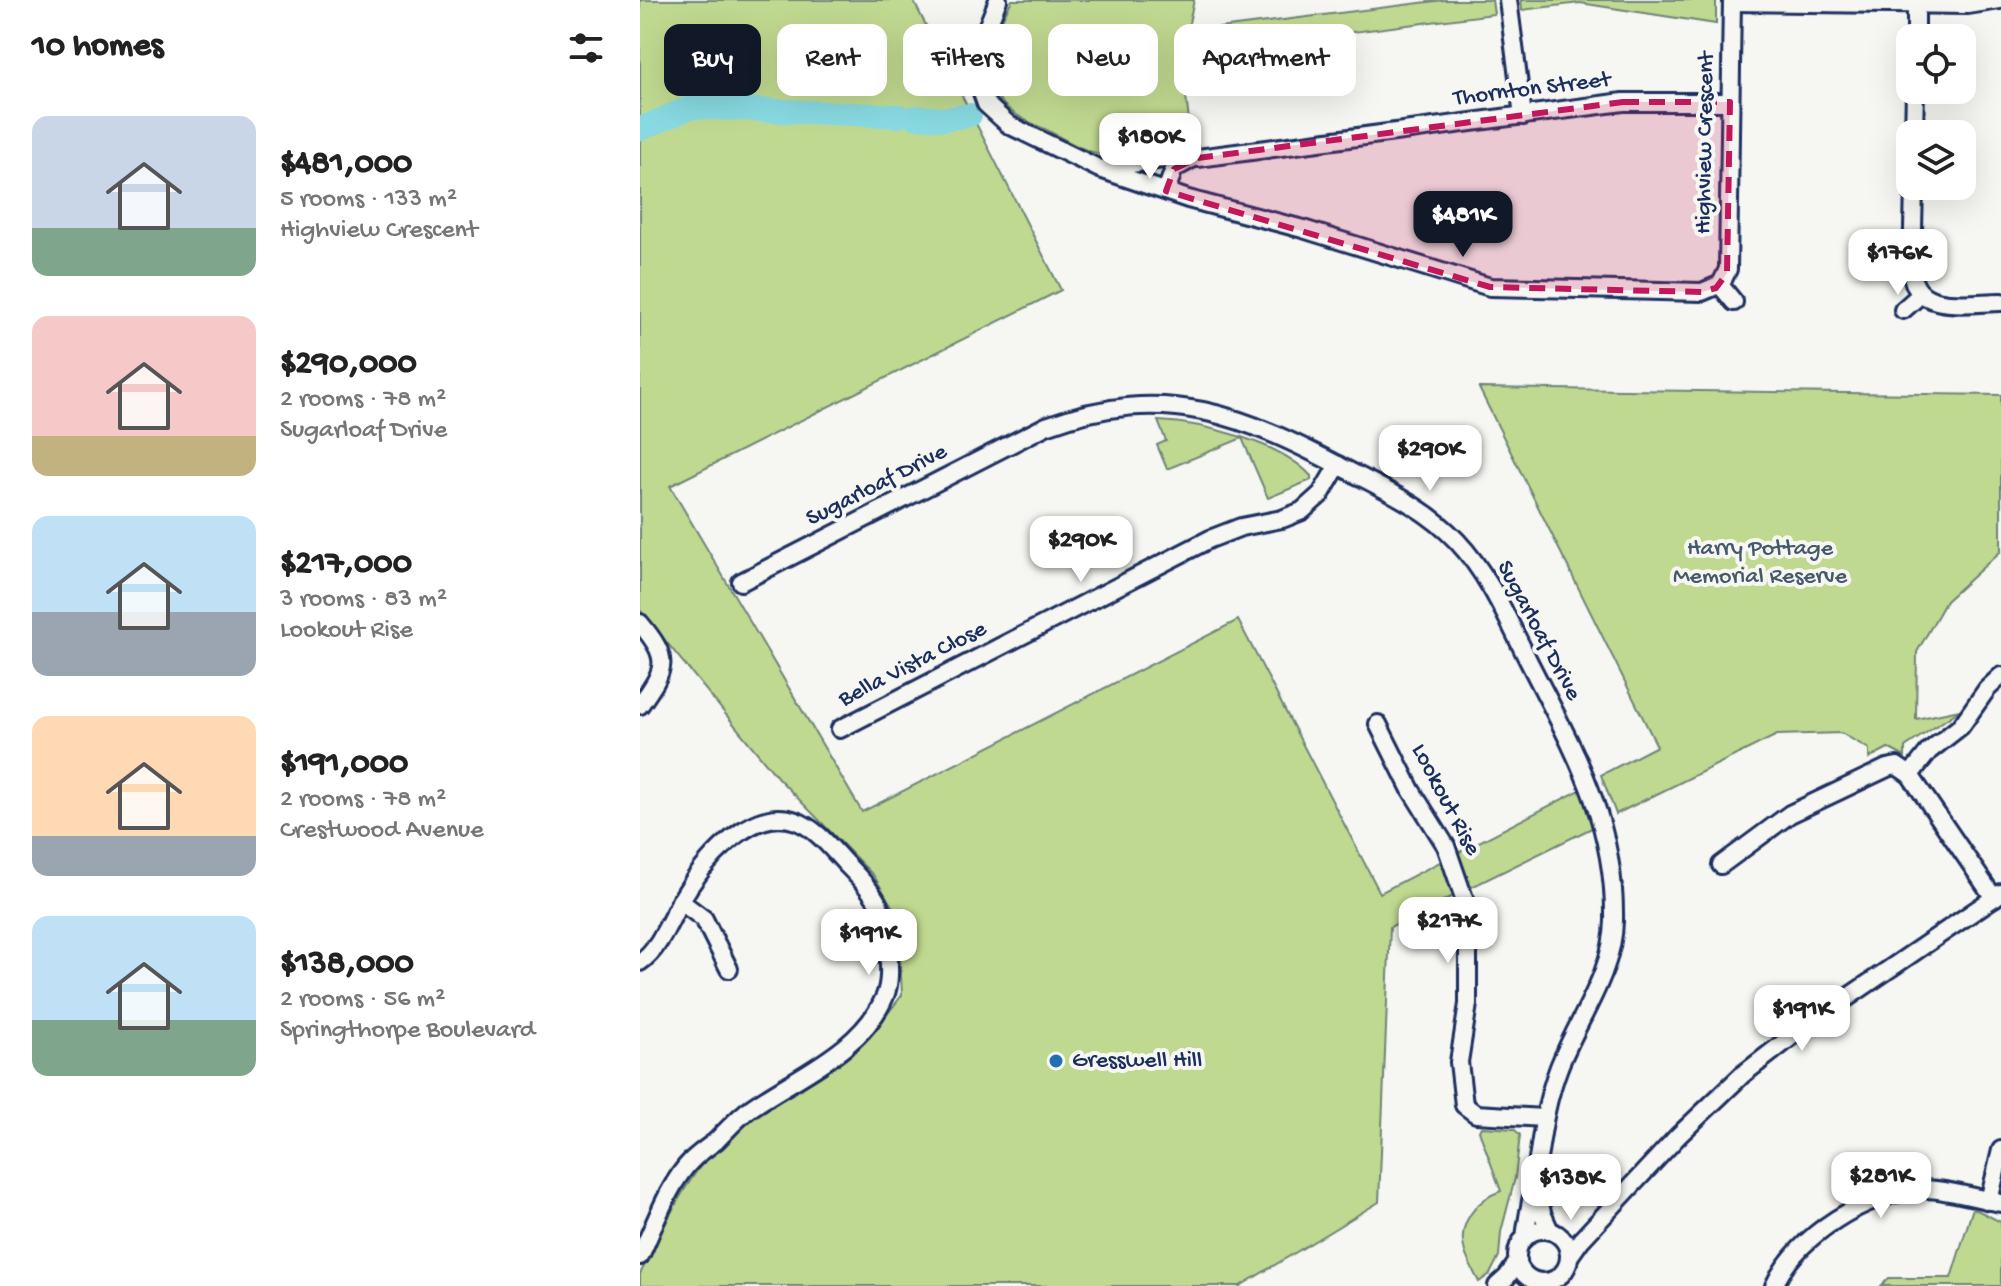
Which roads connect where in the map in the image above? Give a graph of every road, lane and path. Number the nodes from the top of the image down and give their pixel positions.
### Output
1 (998, 0) edge
2 (1508, 0) edge
3 (2000, 0) edge
4 (1732, 1) edge
5 (1916, 4) junction
6 (1916, 24) edge
7 (1730, 102) junction
8 (1523, 116) junction
9 (1198, 158) junction
10 (1148, 161) junction
11 (1100, 169) junction
12 (1145, 184) junction
13 (1166, 191) junction
14 (1914, 200) edge
15 (1720, 285) junction
16 (1921, 294) junction
17 (1734, 302) dead end
18 (2001, 302) edge
19 (1903, 310) dead end
20 (1338, 465) junction
21 (741, 582) dead end
22 (640, 623) edge
23 (2001, 676) edge
24 (640, 705) edge
25 (1378, 724) dead end
26 (840, 729) dead end
27 (1910, 775) junction
28 (1721, 865) dead end
29 (1997, 895) edge
30 (680, 901) junction
31 (640, 962) edge
32 (729, 969) dead end
33 (1543, 1118) junction
34 (2001, 1150) edge
35 (1535, 1179) junction
36 (1995, 1202) edge
37 (1605, 1214) junction
38 (1554, 1233) junction
39 (1525, 1238) junction
40 (640, 1256) edge
41 (1518, 1261) junction
42 (1568, 1271) edge
43 (1540, 1284) edge
44 (1497, 1286) edge
45 (1774, 1286) edge

1 - 11 street
2 - 8 street
3 - 5 street
4 - 5 street
4 - 7 street, Highview Crescent
5 - 6 street
7 - 8 street, Thornton Street
7 - 15 street, Highview Crescent
8 - 9 street, Thornton Street
9 - 10 street, Thornton Street
9 - 13 street
10 - 11 street, Thornton Street
10 - 12 street
11 - 12 street
12 - 13 street
13 - 15 street
14 - 16 street
15 - 17 street
16 - 18 street
16 - 19 street
20 - 21 street, Sugarloaf Drive
20 - 26 street, Bella Vista Close
20 - 33 street, Sugarloaf Drive
22 - 24 street
23 - 27 street
25 - 33 street, Lookout Rise
27 - 28 street
27 - 29 street
29 - 37 street
30 - 31 street
30 - 32 street
30 - 40 street
33 - 35 street, Sugarloaf Drive
34 - 36 street
35 - 38 street, Sugarloaf Drive
35 - 39 street, Sugarloaf Drive
36 - 45 street
37 - 38 street
37 - 42 street
38 - 39 street
38 - 42 street
39 - 41 street
41 - 43 street
41 - 44 street
42 - 43 street

